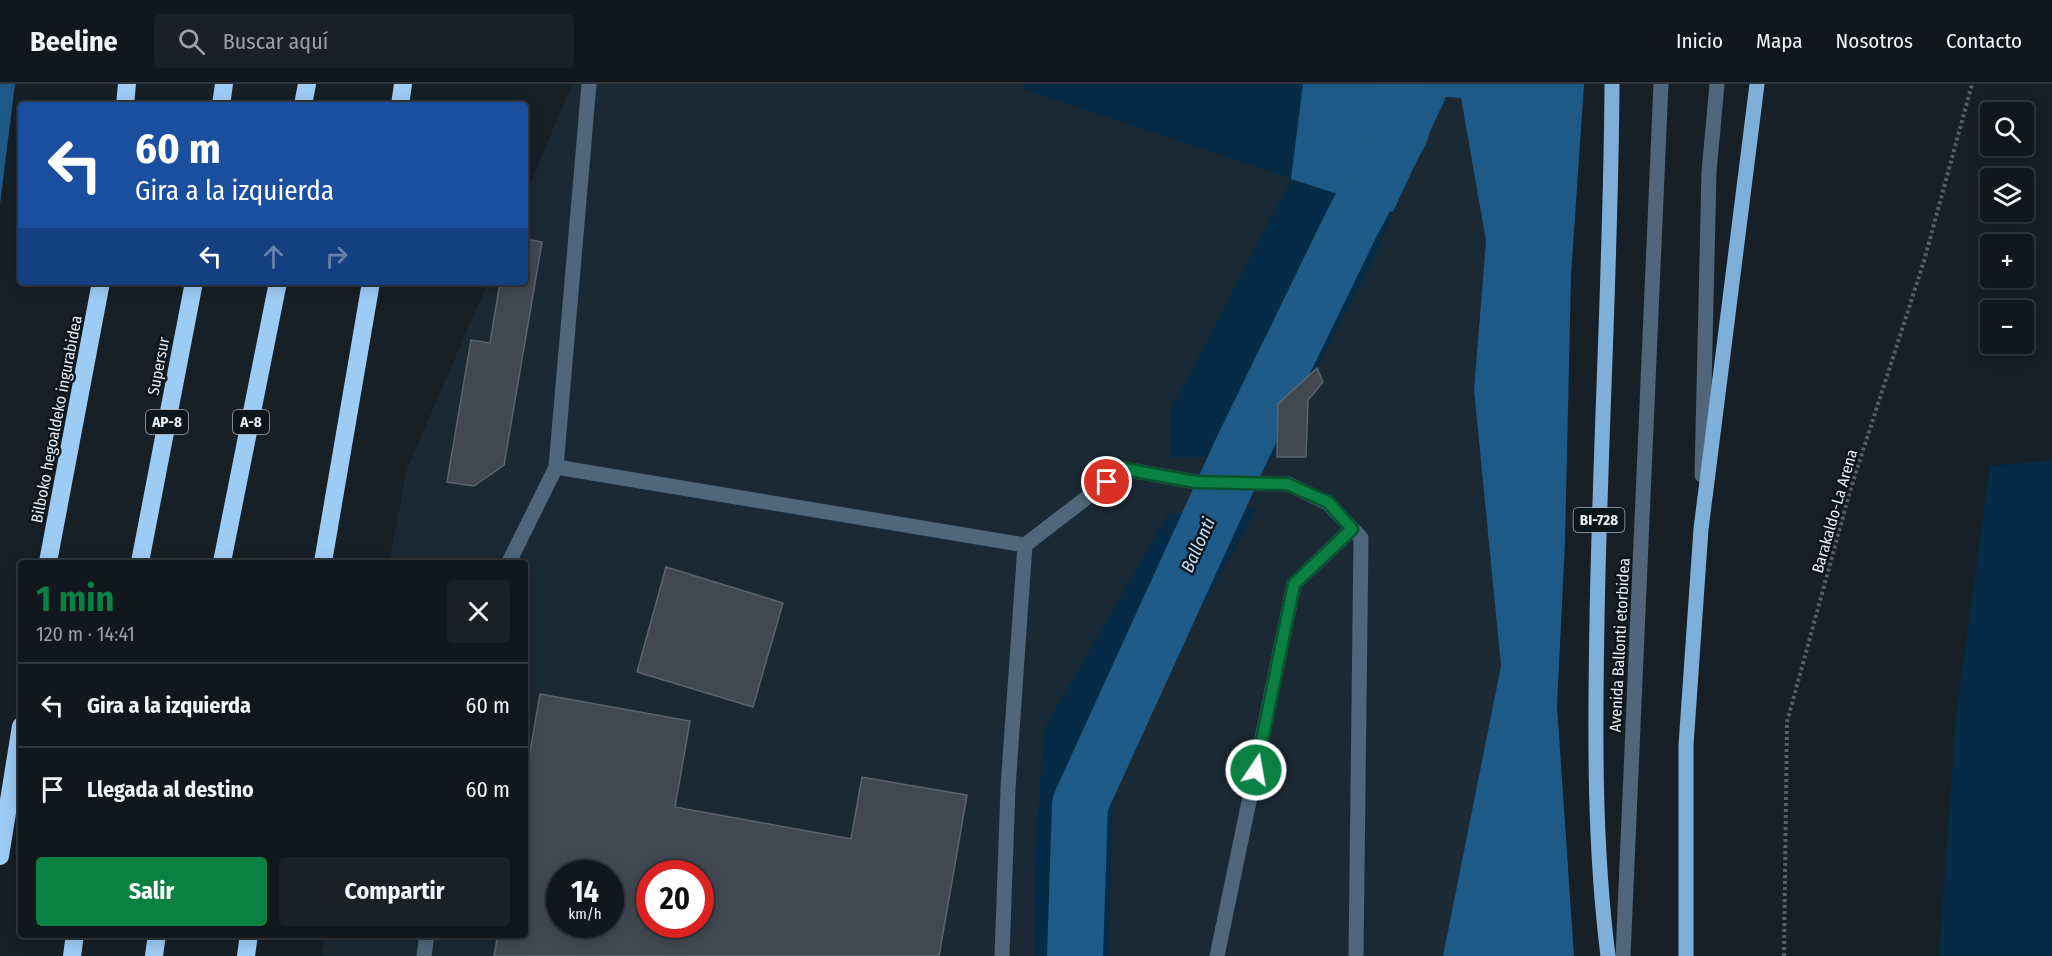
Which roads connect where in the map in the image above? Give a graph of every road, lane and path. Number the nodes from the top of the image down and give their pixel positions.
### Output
1 (127, 84) edge
2 (224, 84) edge
3 (307, 84) edge
4 (589, 84) edge
5 (1612, 84) edge
6 (1661, 84) edge
7 (1717, 84) edge
8 (1756, 84) edge
9 (1972, 84) edge
10 (125, 102) edge
11 (221, 102) edge
12 (304, 102) edge
13 (101, 285) edge
14 (193, 285) edge
15 (277, 285) edge
16 (371, 285) edge
17 (556, 467) junction
18 (1352, 529) junction
19 (1701, 529) junction
20 (1025, 545) junction
21 (48, 560) edge
22 (140, 560) edge
23 (222, 560) edge
24 (323, 560) edge
25 (510, 560) edge
26 (18, 745) edge
27 (0, 856) edge
28 (74, 938) edge
29 (156, 938) edge
30 (248, 938) edge
31 (427, 938) edge
32 (72, 956) edge
33 (154, 956) edge
34 (246, 956) edge
35 (424, 956) edge
36 (1002, 956) edge
37 (1217, 956) edge
38 (1356, 956) edge
39 (1608, 956) edge
40 (1623, 956) edge
41 (1686, 956) edge
42 (1784, 956) edge

1 - 10 highway
2 - 11 highway
3 - 12 highway
4 - 17 lane
5 - 39 main road, Avenida Ballonti etorbidea / BI-728
6 - 40 lane, Avenida Ballonti etorbidea
7 - 19 lane
8 - 19 main road
9 - 42 path, Barakaldo-La Arena
13 - 21 highway, Bilboko hegoaldeko ingurabidea
14 - 22 highway, Supersur / AP-8
15 - 23 highway, A-8
16 - 24 highway
17 - 20 lane
17 - 25 lane
18 - 20 lane
18 - 37 lane
18 - 38 lane
19 - 41 main road
20 - 36 lane
26 - 27 highway
28 - 32 highway
29 - 33 highway
30 - 34 highway
31 - 35 lane

